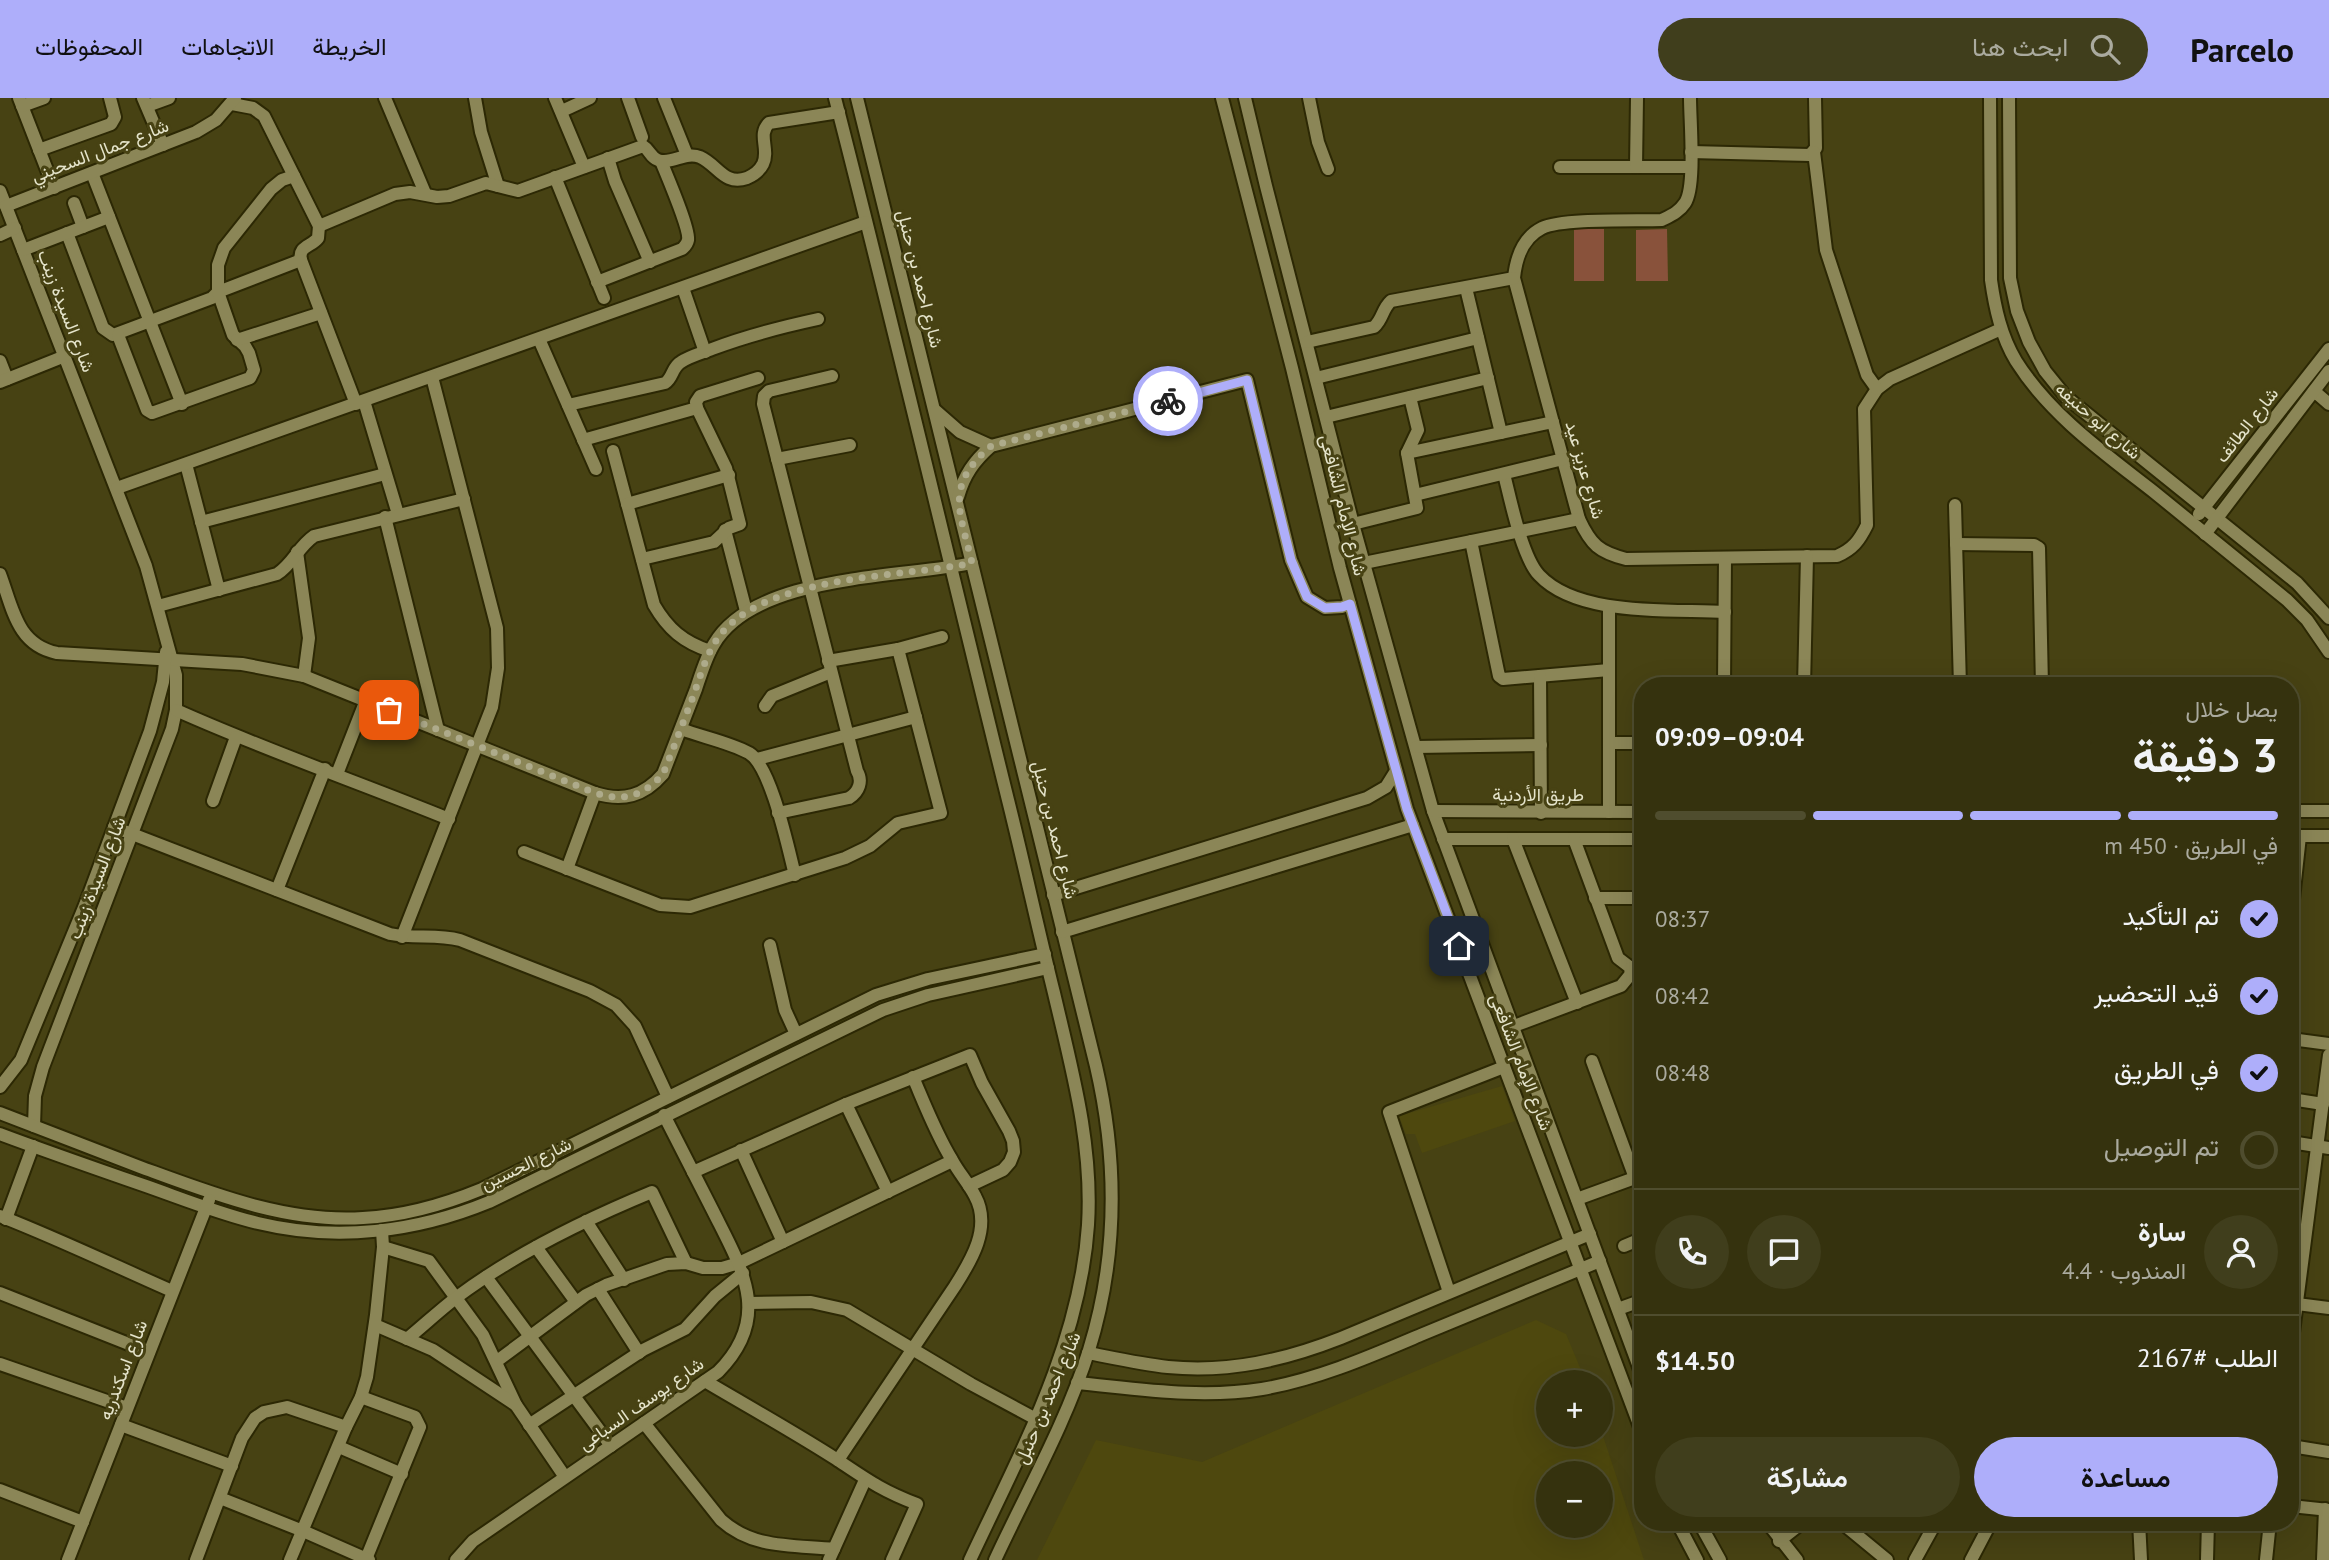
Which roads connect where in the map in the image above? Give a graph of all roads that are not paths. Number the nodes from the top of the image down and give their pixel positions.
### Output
1 (44, 98) edge
2 (110, 98) edge
3 (169, 98) edge
4 (384, 98) edge
5 (475, 98) edge
6 (555, 98) edge
7 (590, 98) edge
8 (628, 98) edge
9 (664, 98) edge
10 (835, 98) edge
11 (857, 98) edge
12 (1222, 98) edge
13 (1245, 98) edge
14 (1309, 98) edge
15 (1637, 98) edge
16 (1690, 98) edge
17 (1815, 98) edge
18 (1990, 98) edge
19 (2009, 98) edge
20 (233, 101) edge
21 (20, 102) edge
22 (145, 102) edge
23 (562, 111) junction
24 (838, 112) junction
25 (642, 137) dead end
26 (163, 145) junction
27 (39, 150) junction
28 (1691, 152) junction
29 (1814, 152) junction
30 (687, 155) junction
31 (608, 158) junction
32 (661, 161) junction
33 (584, 167) junction
34 (1560, 167) dead end
35 (1636, 167) junction
36 (1691, 167) junction
37 (1328, 169) dead end
38 (92, 173) junction
39 (294, 176) junction
40 (555, 177) junction
41 (498, 186) junction
42 (54, 188) junction
43 (0, 191) edge
44 (425, 193) junction
45 (74, 203) dead end
46 (6, 206) junction
47 (109, 217) junction
48 (866, 222) junction
49 (319, 226) junction
50 (15, 228) junction
51 (83, 228) junction
52 (67, 233) junction
53 (0, 235) edge
54 (23, 250) junction
55 (300, 260) junction
56 (650, 262) junction
57 (1514, 278) junction
58 (597, 282) junction
59 (683, 288) junction
60 (1466, 288) junction
61 (218, 292) junction
62 (604, 298) dead end
63 (321, 313) junction
64 (817, 319) dead end
65 (150, 322) junction
66 (2001, 329) junction
67 (118, 335) junction
68 (1478, 338) junction
69 (539, 339) junction
70 (237, 340) junction
71 (1307, 341) junction
72 (2329, 349) edge
73 (705, 352) junction
74 (65, 356) junction
75 (0, 361) edge
76 (2329, 371) edge
77 (832, 376) dead end
78 (432, 377) junction
79 (758, 378) dead end
80 (1316, 378) junction
81 (1488, 378) junction
82 (3, 381) edge
83 (1877, 389) junction
84 (2314, 391) junction
85 (1410, 397) junction
86 (1321, 398) junction
87 (360, 402) junction
88 (182, 404) junction
89 (1301, 404) junction
90 (2329, 404) edge
91 (568, 405) junction
92 (697, 408) junction
93 (934, 409) junction
94 (1326, 417) junction
95 (1553, 422) junction
96 (1501, 433) junction
97 (583, 440) junction
98 (850, 445) dead end
99 (991, 446) junction
100 (613, 450) dead end
101 (1407, 453) junction
102 (777, 459) junction
103 (1563, 459) junction
104 (186, 464) junction
105 (596, 469) dead end
106 (385, 474) junction
107 (1503, 474) junction
108 (729, 475) junction
109 (117, 488) junction
110 (1415, 495) junction
111 (464, 499) junction
112 (957, 501) junction
113 (627, 504) junction
114 (1955, 505) dead end
115 (2203, 508) junction
116 (392, 516) junction
117 (1579, 519) junction
118 (2217, 519) junction
119 (201, 522) junction
120 (2192, 523) junction
121 (1353, 524) junction
122 (726, 530) junction
123 (1518, 532) junction
124 (2205, 534) junction
125 (1471, 541) junction
126 (1956, 544) junction
127 (297, 551) junction
128 (1807, 556) junction
129 (1725, 558) junction
130 (642, 559) junction
131 (972, 563) junction
132 (1364, 563) junction
133 (950, 568) junction
134 (0, 574) edge
135 (810, 589) junction
136 (219, 590) junction
137 (1350, 604) junction
138 (159, 606) junction
139 (1609, 607) junction
140 (746, 611) junction
141 (1725, 612) junction
142 (2329, 618) edge
143 (942, 637) dead end
144 (898, 649) junction
145 (710, 651) junction
146 (2329, 652) edge
147 (169, 658) junction
148 (830, 666) junction
149 (1609, 670) junction
150 (304, 676) junction
151 (1540, 676) junction
152 (1724, 677) edge
153 (1804, 677) edge
154 (1960, 677) edge
155 (2042, 677) edge
156 (366, 700) junction
157 (765, 706) dead end
158 (176, 710) junction
159 (916, 717) junction
160 (681, 729) junction
161 (438, 730) junction
162 (847, 734) junction
163 (236, 737) junction
164 (1609, 743) junction
165 (1634, 743) edge
166 (1541, 745) junction
167 (478, 746) junction
168 (1416, 747) junction
169 (757, 759) junction
170 (1396, 771) junction
171 (331, 772) junction
172 (595, 793) junction
173 (213, 801) dead end
174 (1433, 811) junction
175 (2299, 811) edge
176 (2329, 811) edge
177 (1609, 812) junction
178 (1634, 812) edge
179 (778, 813) junction
180 (1541, 813) junction
181 (449, 819) junction
182 (1413, 825) junction
183 (114, 827) junction
184 (132, 834) junction
185 (2299, 836) edge
186 (2329, 836) edge
187 (1443, 839) junction
188 (1513, 839) junction
189 (1574, 839) junction
190 (1634, 839) edge
191 (524, 852) dead end
192 (567, 869) junction
193 (795, 874) junction
194 (277, 890) junction
195 (1053, 895) junction
196 (1595, 898) junction
197 (1634, 898) edge
198 (1062, 932) junction
199 (402, 937) junction
200 (770, 945) dead end
201 (1045, 954) junction
202 (1634, 967) edge
203 (1048, 968) junction
204 (1634, 972) edge
205 (860, 1002) junction
206 (1577, 1003) junction
207 (868, 1016) junction
208 (1514, 1026) junction
209 (796, 1034) junction
210 (2299, 1040) edge
211 (2329, 1044) edge
212 (2329, 1057) edge
213 (1592, 1061) dead end
214 (1504, 1067) junction
215 (913, 1077) junction
216 (0, 1087) edge
217 (668, 1097) junction
218 (2299, 1100) edge
219 (846, 1104) junction
220 (2323, 1104) junction
221 (0, 1113) edge
222 (664, 1115) junction
223 (34, 1126) junction
224 (0, 1134) edge
225 (2299, 1143) edge
226 (33, 1146) junction
227 (2323, 1147) edge
228 (741, 1150) junction
229 (952, 1161) junction
230 (1088, 1164) junction
231 (1112, 1164) junction
232 (1634, 1164) edge
233 (693, 1172) junction
234 (1634, 1178) edge
235 (969, 1186) junction
236 (482, 1189) junction
237 (888, 1192) junction
238 (212, 1193) junction
239 (1577, 1199) junction
240 (489, 1202) junction
241 (206, 1208) junction
242 (3, 1217) edge
243 (586, 1221) junction
244 (382, 1230) junction
245 (1590, 1234) junction
246 (1570, 1241) junction
247 (783, 1242) junction
248 (1634, 1242) edge
249 (2299, 1245) edge
250 (1624, 1246) dead end
251 (383, 1247) junction
252 (536, 1247) junction
253 (1600, 1261) junction
254 (686, 1263) junction
255 (741, 1268) junction
256 (1580, 1269) junction
257 (486, 1277) junction
258 (624, 1280) junction
259 (598, 1289) junction
260 (172, 1291) junction
261 (1449, 1292) junction
262 (0, 1293) edge
263 (456, 1297) junction
264 (576, 1303) junction
265 (749, 1303) junction
266 (1634, 1304) edge
267 (2299, 1304) edge
268 (2329, 1308) edge
269 (1618, 1310) junction
270 (375, 1325) junction
271 (530, 1336) junction
272 (407, 1339) junction
273 (912, 1348) junction
274 (149, 1352) junction
275 (639, 1353) junction
276 (1088, 1353) junction
277 (1634, 1354) edge
278 (497, 1361) junction
279 (0, 1364) edge
280 (705, 1381) junction
281 (1077, 1383) junction
282 (573, 1396) junction
283 (361, 1397) junction
284 (516, 1405) junction
285 (127, 1408) junction
286 (1634, 1411) edge
287 (1036, 1419) junction
288 (644, 1423) junction
289 (121, 1425) junction
290 (529, 1425) junction
291 (346, 1427) junction
292 (611, 1446) junction
293 (339, 1447) junction
294 (2299, 1447) edge
295 (2329, 1452) edge
296 (838, 1460) junction
297 (232, 1466) junction
298 (402, 1474) junction
299 (565, 1477) junction
300 (865, 1480) junction
301 (0, 1490) edge
302 (220, 1498) junction
303 (2299, 1507) edge
304 (2327, 1509) edge
305 (83, 1522) junction
306 (303, 1531) junction
307 (1682, 1531) edge
308 (1704, 1531) edge
309 (1773, 1531) edge
310 (1792, 1531) edge
311 (1852, 1531) edge
312 (1931, 1531) edge
313 (1986, 1531) edge
314 (2139, 1531) edge
315 (2208, 1531) edge
316 (2269, 1531) edge
317 (1779, 1541) junction
318 (832, 1554) edge
319 (972, 1554) edge
320 (368, 1559) edge
321 (996, 1559) edge
322 (68, 1560) edge
323 (196, 1560) edge
324 (290, 1560) edge
325 (456, 1560) edge
326 (892, 1560) edge
327 (1697, 1560) edge
328 (1720, 1560) edge
329 (1797, 1560) edge
330 (1887, 1560) edge
331 (1915, 1560) edge
332 (1971, 1560) edge
333 (2141, 1560) edge
334 (2207, 1560) edge
335 (2266, 1560) edge
336 (2323, 1560) edge

1 - 21 street
2 - 27 street
3 - 22 street
4 - 44 street
5 - 41 street
6 - 23 street
7 - 23 street
8 - 25 street
9 - 30 street
10 - 24 street, شارع احمد بن حنبل
11 - 93 street, شارع احمد بن حنبل
12 - 89 street, شارع الإمام الشافعى
13 - 71 street, شارع الإمام الشافعى
14 - 37 street
15 - 35 street
16 - 28 street
17 - 29 street
18 - 66 street, شارع ابو حنيفه
19 - 115 street, شارع ابو حنيفه
20 - 26 street, شارع جمال السحيني
20 - 39 street
21 - 27 street
22 - 26 street
23 - 33 street
24 - 30 street
24 - 48 street, شارع احمد بن حنبل
26 - 38 street, شارع جمال السحيني
27 - 42 street
28 - 29 street
28 - 36 street
29 - 83 street
30 - 32 street
31 - 32 street
31 - 33 street
31 - 56 street
32 - 56 street
33 - 40 street
34 - 35 street
35 - 36 street
36 - 57 street
38 - 42 street, شارع جمال السحيني
38 - 47 street
39 - 49 street
39 - 61 street
40 - 41 street
40 - 58 street
41 - 44 street
42 - 46 street, شارع جمال السحيني
43 - 46 street, شارع السيدة زينب
44 - 49 street
45 - 51 street
46 - 50 street, شارع السيدة زينب
47 - 51 street
47 - 65 street
48 - 59 street
48 - 133 street, شارع احمد بن حنبل
49 - 55 street
50 - 53 street
50 - 54 street, شارع السيدة زينب
51 - 52 street
52 - 54 street
52 - 67 street
54 - 74 street, شارع السيدة زينب
55 - 61 street
55 - 63 street
56 - 58 street
57 - 60 street
57 - 95 street, شارع عزيز عيد
58 - 62 street
59 - 69 street
59 - 73 street
60 - 68 street
60 - 71 street
61 - 65 street
61 - 70 street
63 - 70 street
63 - 87 street
64 - 73 street
65 - 67 street
65 - 88 street
66 - 83 street
66 - 120 street, شارع ابو حنيفه
67 - 88 street
68 - 80 street
68 - 81 street
69 - 78 street
69 - 91 street
70 - 88 street
71 - 80 street, شارع الإمام الشافعى
72 - 115 street, شارع الطائف
73 - 91 street
74 - 82 street
74 - 109 street, شارع السيدة زينب
75 - 82 street
76 - 84 street, شارع الطائف
77 - 102 street
78 - 87 street
78 - 111 street
79 - 92 street
80 - 86 street, شارع الإمام الشافعى
81 - 85 street
81 - 96 street
83 - 128 street, شارع عزيز عيد
84 - 90 street
84 - 118 street, شارع الطائف
85 - 94 street
85 - 101 street
86 - 89 street
86 - 94 street, شارع الإمام الشافعى
87 - 104 street
87 - 106 street
89 - 137 street, شارع الإمام الشافعى
91 - 97 street
92 - 97 street
92 - 108 street
93 - 99 street
93 - 112 street, شارع احمد بن حنبل
94 - 121 street, شارع الإمام الشافعى
95 - 96 street
95 - 103 street, شارع عزيز عيد
96 - 101 street
97 - 105 street
98 - 102 street
99 - 112 street
99 - 137 street
100 - 113 street
101 - 110 street
102 - 135 street
103 - 107 street
103 - 117 street, شارع عزيز عيد
104 - 109 street
104 - 119 street
106 - 116 street
106 - 119 street
107 - 110 street
107 - 123 street
108 - 113 street
108 - 122 street
109 - 138 street, شارع السيدة زينب
110 - 121 street
111 - 116 street
111 - 167 street
112 - 131 street, شارع احمد بن حنبل
113 - 130 street
114 - 126 street
115 - 118 street, شارع ابو حنيفه
115 - 120 street, شارع الطائف
116 - 127 street
116 - 161 street
117 - 123 street
117 - 129 street, شارع عزيز عيد
118 - 124 street, شارع الطائف
118 - 142 street, شارع ابو حنيفه
119 - 136 street
120 - 124 street, شارع ابو حنيفه
121 - 132 street, شارع الإمام الشافعى
122 - 130 street
122 - 140 street
123 - 125 street
123 - 139 street
124 - 146 street, شارع ابو حنيفه
125 - 132 street
125 - 151 street
126 - 154 street
126 - 155 street
127 - 136 street
127 - 150 street
128 - 129 street, شارع عزيز عيد
128 - 153 street
129 - 141 street
130 - 145 street
131 - 133 street
131 - 195 street, شارع احمد بن حنبل
132 - 168 street, شارع الإمام الشافعى
133 - 135 street
133 - 201 street, شارع احمد بن حنبل
134 - 147 street
135 - 140 street
135 - 148 street
136 - 138 street
137 - 170 street, شارع الإمام الشافعى
138 - 147 street, شارع السيدة زينب
139 - 141 street
139 - 149 street
140 - 145 street
141 - 152 street
143 - 144 street
144 - 148 street
144 - 159 street
145 - 160 street
147 - 150 street
147 - 158 street, شارع السيدة زينب
147 - 183 street, شارع السيدة زينب
148 - 157 street
148 - 162 street
149 - 151 street
149 - 164 street
150 - 156 street
151 - 166 street
156 - 161 street
156 - 171 street
158 - 163 street
158 - 184 street, شارع السيدة زينب
159 - 162 street
159 - 193 street
160 - 169 street
160 - 172 street
161 - 167 street
162 - 169 street
162 - 179 street
163 - 171 street
163 - 173 street
164 - 165 street
164 - 177 street
166 - 168 street
166 - 180 street
167 - 172 street
167 - 181 street
168 - 174 street, شارع الإمام الشافعى
169 - 179 street
170 - 182 street, شارع الإمام الشافعى
170 - 195 street
171 - 181 street
171 - 194 street
172 - 192 street
174 - 180 street, طريق الأردنية
174 - 187 street, شارع الإمام الشافعى
175 - 176 street
177 - 178 street, طريق الأردنية
177 - 180 street, طريق الأردنية
179 - 193 street
181 - 199 street
182 - 198 street
182 - 214 street, شارع الإمام الشافعى
183 - 184 street
183 - 216 street, شارع السيدة زينب
184 - 194 street
184 - 223 street, شارع السيدة زينب
185 - 186 street
187 - 188 street
187 - 208 street, شارع الإمام الشافعى
188 - 189 street
188 - 206 street
189 - 190 street
189 - 196 street
191 - 192 street
192 - 193 street
194 - 199 street
195 - 198 street, شارع احمد بن حنبل
196 - 197 street
196 - 202 street
198 - 231 street, شارع احمد بن حنبل
199 - 217 street
200 - 209 street
201 - 203 street, شارع احمد بن حنبل
201 - 205 street, شارع الحسين
203 - 207 street, شارع الحسين
203 - 230 street, شارع احمد بن حنبل
204 - 206 street
205 - 207 street
205 - 209 street, شارع الحسين
206 - 208 street
207 - 222 street, شارع الحسين
208 - 239 street, شارع الإمام الشافعى
209 - 217 street, شارع الحسين
210 - 211 street
212 - 220 street
213 - 232 street
214 - 246 street, شارع الإمام الشافعى
214 - 261 street
215 - 219 street
215 - 229 street
215 - 235 street
217 - 236 street, شارع الحسين
218 - 220 street
219 - 228 street
219 - 237 street
220 - 227 street
221 - 223 street, شارع الحسين
222 - 233 street, شارع يوسف السباعى
222 - 240 street, شارع الحسين
223 - 238 street, شارع الحسين
224 - 226 street, شارع الحسين
225 - 227 street
226 - 241 street, شارع الحسين
226 - 242 street
227 - 249 street
228 - 233 street
228 - 247 street
229 - 235 street
229 - 237 street
230 - 231 street
230 - 287 street, شارع احمد بن حنبل
231 - 276 street, شارع احمد بن حنبل
233 - 255 street, شارع يوسف السباعى
234 - 239 street
235 - 273 street
236 - 238 street, شارع الحسين
236 - 240 street
237 - 247 street
238 - 241 street, شارع اسكندريه
239 - 245 street, شارع الإمام الشافعى
240 - 244 street, شارع الحسين
241 - 244 street, شارع الحسين
241 - 260 street, شارع اسكندريه
242 - 260 street
243 - 252 street
243 - 254 street
243 - 258 street
244 - 251 street
245 - 246 street
245 - 253 street, شارع الإمام الشافعى
246 - 256 street, شارع الإمام الشافعى
246 - 261 street
247 - 255 street
248 - 250 street
251 - 263 street
251 - 270 street
252 - 257 street
252 - 264 street
253 - 256 street
253 - 269 street, شارع الإمام الشافعى
254 - 255 street
254 - 258 street
255 - 265 street, شارع يوسف السباعى
255 - 275 street
256 - 281 street
256 - 286 street, شارع الإمام الشافعى
257 - 263 street
257 - 271 street
258 - 259 street
259 - 264 street
259 - 275 street
260 - 274 street, شارع اسكندريه
261 - 276 street
262 - 274 street
263 - 272 street
263 - 278 street
264 - 271 street
265 - 273 street
265 - 280 street, شارع يوسف السباعى
266 - 269 street
267 - 268 street
269 - 277 street, شارع الإمام الشافعى
270 - 272 street
270 - 283 street
271 - 278 street
271 - 282 street
272 - 284 street
273 - 287 street
273 - 296 street
274 - 285 street, شارع اسكندريه
275 - 282 street
276 - 281 street, شارع احمد بن حنبل
278 - 284 street
279 - 285 street
280 - 288 street, شارع يوسف السباعى
280 - 296 street
281 - 321 street, شارع احمد بن حنبل
282 - 290 street
282 - 292 street
283 - 291 street
283 - 298 street
284 - 290 street
285 - 289 street, شارع اسكندريه
287 - 319 street, شارع احمد بن حنبل
288 - 292 street, شارع يوسف السباعى
288 - 318 street
289 - 297 street
289 - 305 street, شارع اسكندريه
290 - 299 street
291 - 293 street
291 - 297 street
292 - 299 street, شارع يوسف السباعى
293 - 298 street
293 - 306 street
294 - 295 street
296 - 300 street
297 - 302 street
298 - 320 street
299 - 325 street, شارع يوسف السباعى
300 - 318 street
300 - 326 street
301 - 305 street
302 - 306 street
302 - 323 street
303 - 304 street
304 - 336 street
305 - 322 street, شارع اسكندريه
306 - 320 street
306 - 324 street
307 - 327 street
308 - 328 street
309 - 317 street
310 - 317 street
311 - 330 street
312 - 331 street
313 - 332 street
314 - 333 street
315 - 334 street
316 - 335 street
317 - 329 street
319 - 321 street

